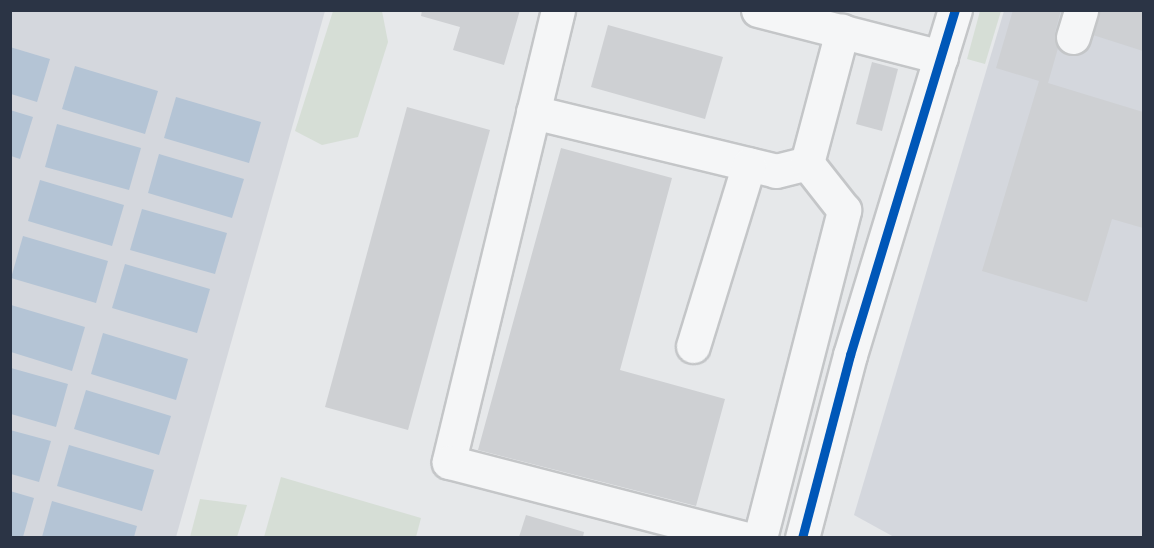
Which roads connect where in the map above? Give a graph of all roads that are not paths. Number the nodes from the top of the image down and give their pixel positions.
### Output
1 (558, 10) edge
2 (955, 10) edge
3 (779, 13) edge
4 (842, 31) junction
5 (941, 57) junction
6 (533, 112) junction
7 (807, 163) junction
8 (749, 164) junction
9 (693, 346) dead end
10 (743, 537) edge
11 (760, 537) edge
12 (802, 537) edge

1 - 6 street
2 - 5 street
3 - 4 street
4 - 5 street
4 - 7 street
5 - 12 street
6 - 8 street
6 - 10 street
7 - 8 street
7 - 11 street
8 - 9 street

